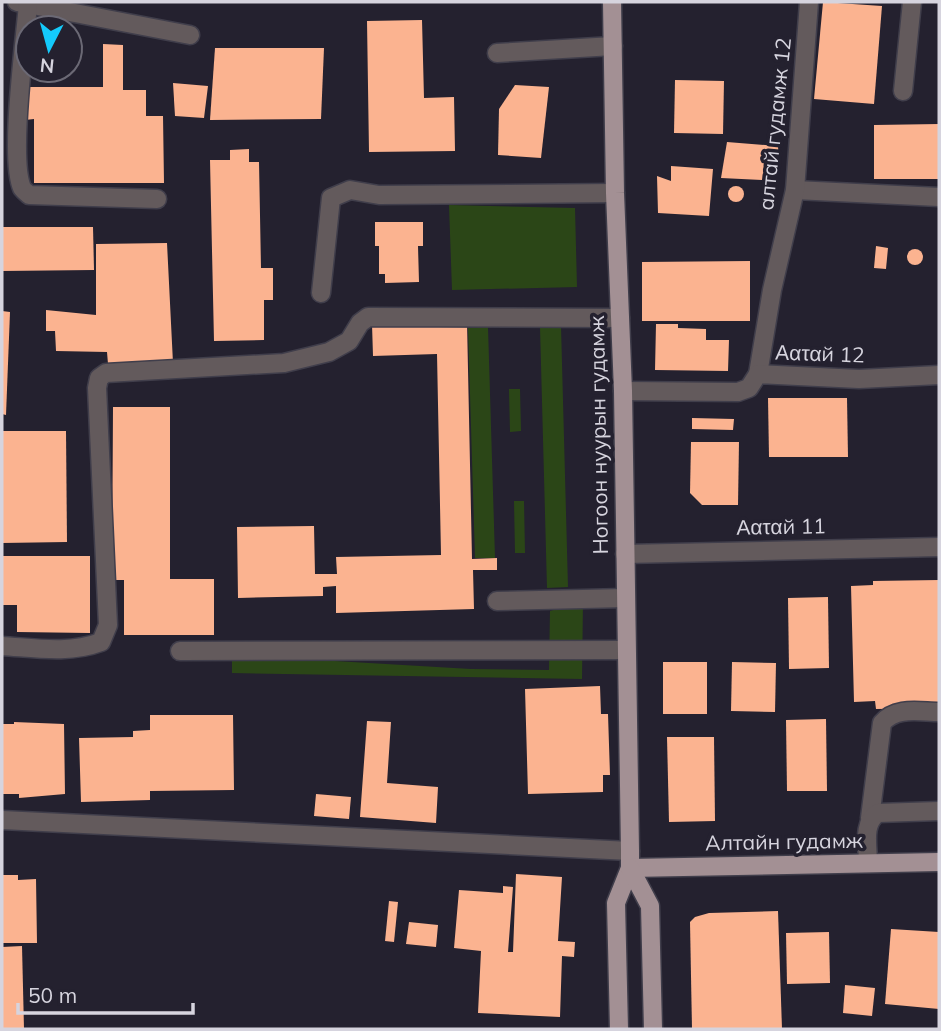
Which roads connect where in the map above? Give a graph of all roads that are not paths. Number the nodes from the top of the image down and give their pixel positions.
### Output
1 (612, 2) edge
2 (810, 2) edge
3 (912, 2) edge
4 (22, 3) edge
5 (190, 35) dead end
6 (613, 46) junction
7 (497, 53) dead end
8 (903, 91) dead end
9 (795, 191) junction
10 (615, 193) junction
11 (939, 197) edge
12 (157, 199) dead end
13 (321, 293) dead end
14 (620, 318) junction
15 (758, 374) junction
16 (939, 375) edge
17 (623, 391) junction
18 (939, 547) edge
19 (625, 554) junction
20 (625, 598) junction
21 (497, 601) dead end
22 (2, 646) edge
23 (626, 650) junction
24 (180, 651) dead end
25 (939, 712) edge
26 (939, 811) edge
27 (870, 818) junction
28 (2, 820) edge
29 (630, 859) junction
30 (939, 862) edge
31 (868, 863) junction
32 (619, 1029) edge
33 (653, 1029) edge

1 - 6 main road, Ногоон нуурын гудамж
2 - 9 street, алтай гудамж 12
3 - 8 street
4 - 5 street
4 - 12 street
6 - 7 street
6 - 10 main road, Ногоон нуурын гудамж
9 - 11 street
9 - 15 street, алтай гудамж 12
10 - 13 street
10 - 14 main road, Ногоон нуурын гудамж
14 - 17 main road, Ногоон нуурын гудамж
14 - 22 street
15 - 16 street, Ααταй 12
15 - 17 street, Ααταй 12
17 - 19 main road, Ногоон нуурын гудамж
18 - 19 street, Ααταй 11
19 - 20 main road, Ногоон нуурын гудамж
20 - 21 street
20 - 23 main road, Ногоон нуурын гудамж
23 - 24 street
23 - 29 main road, Ногоон нуурын гудамж
25 - 27 street
26 - 27 street
27 - 31 street
28 - 29 street
29 - 31 main road, Алтайн гудамж
29 - 32 main road, Ногоон нуурын гудамж
29 - 33 main road, Ногоон нуурын гудамж
30 - 31 main road, Алтайн гудамж

